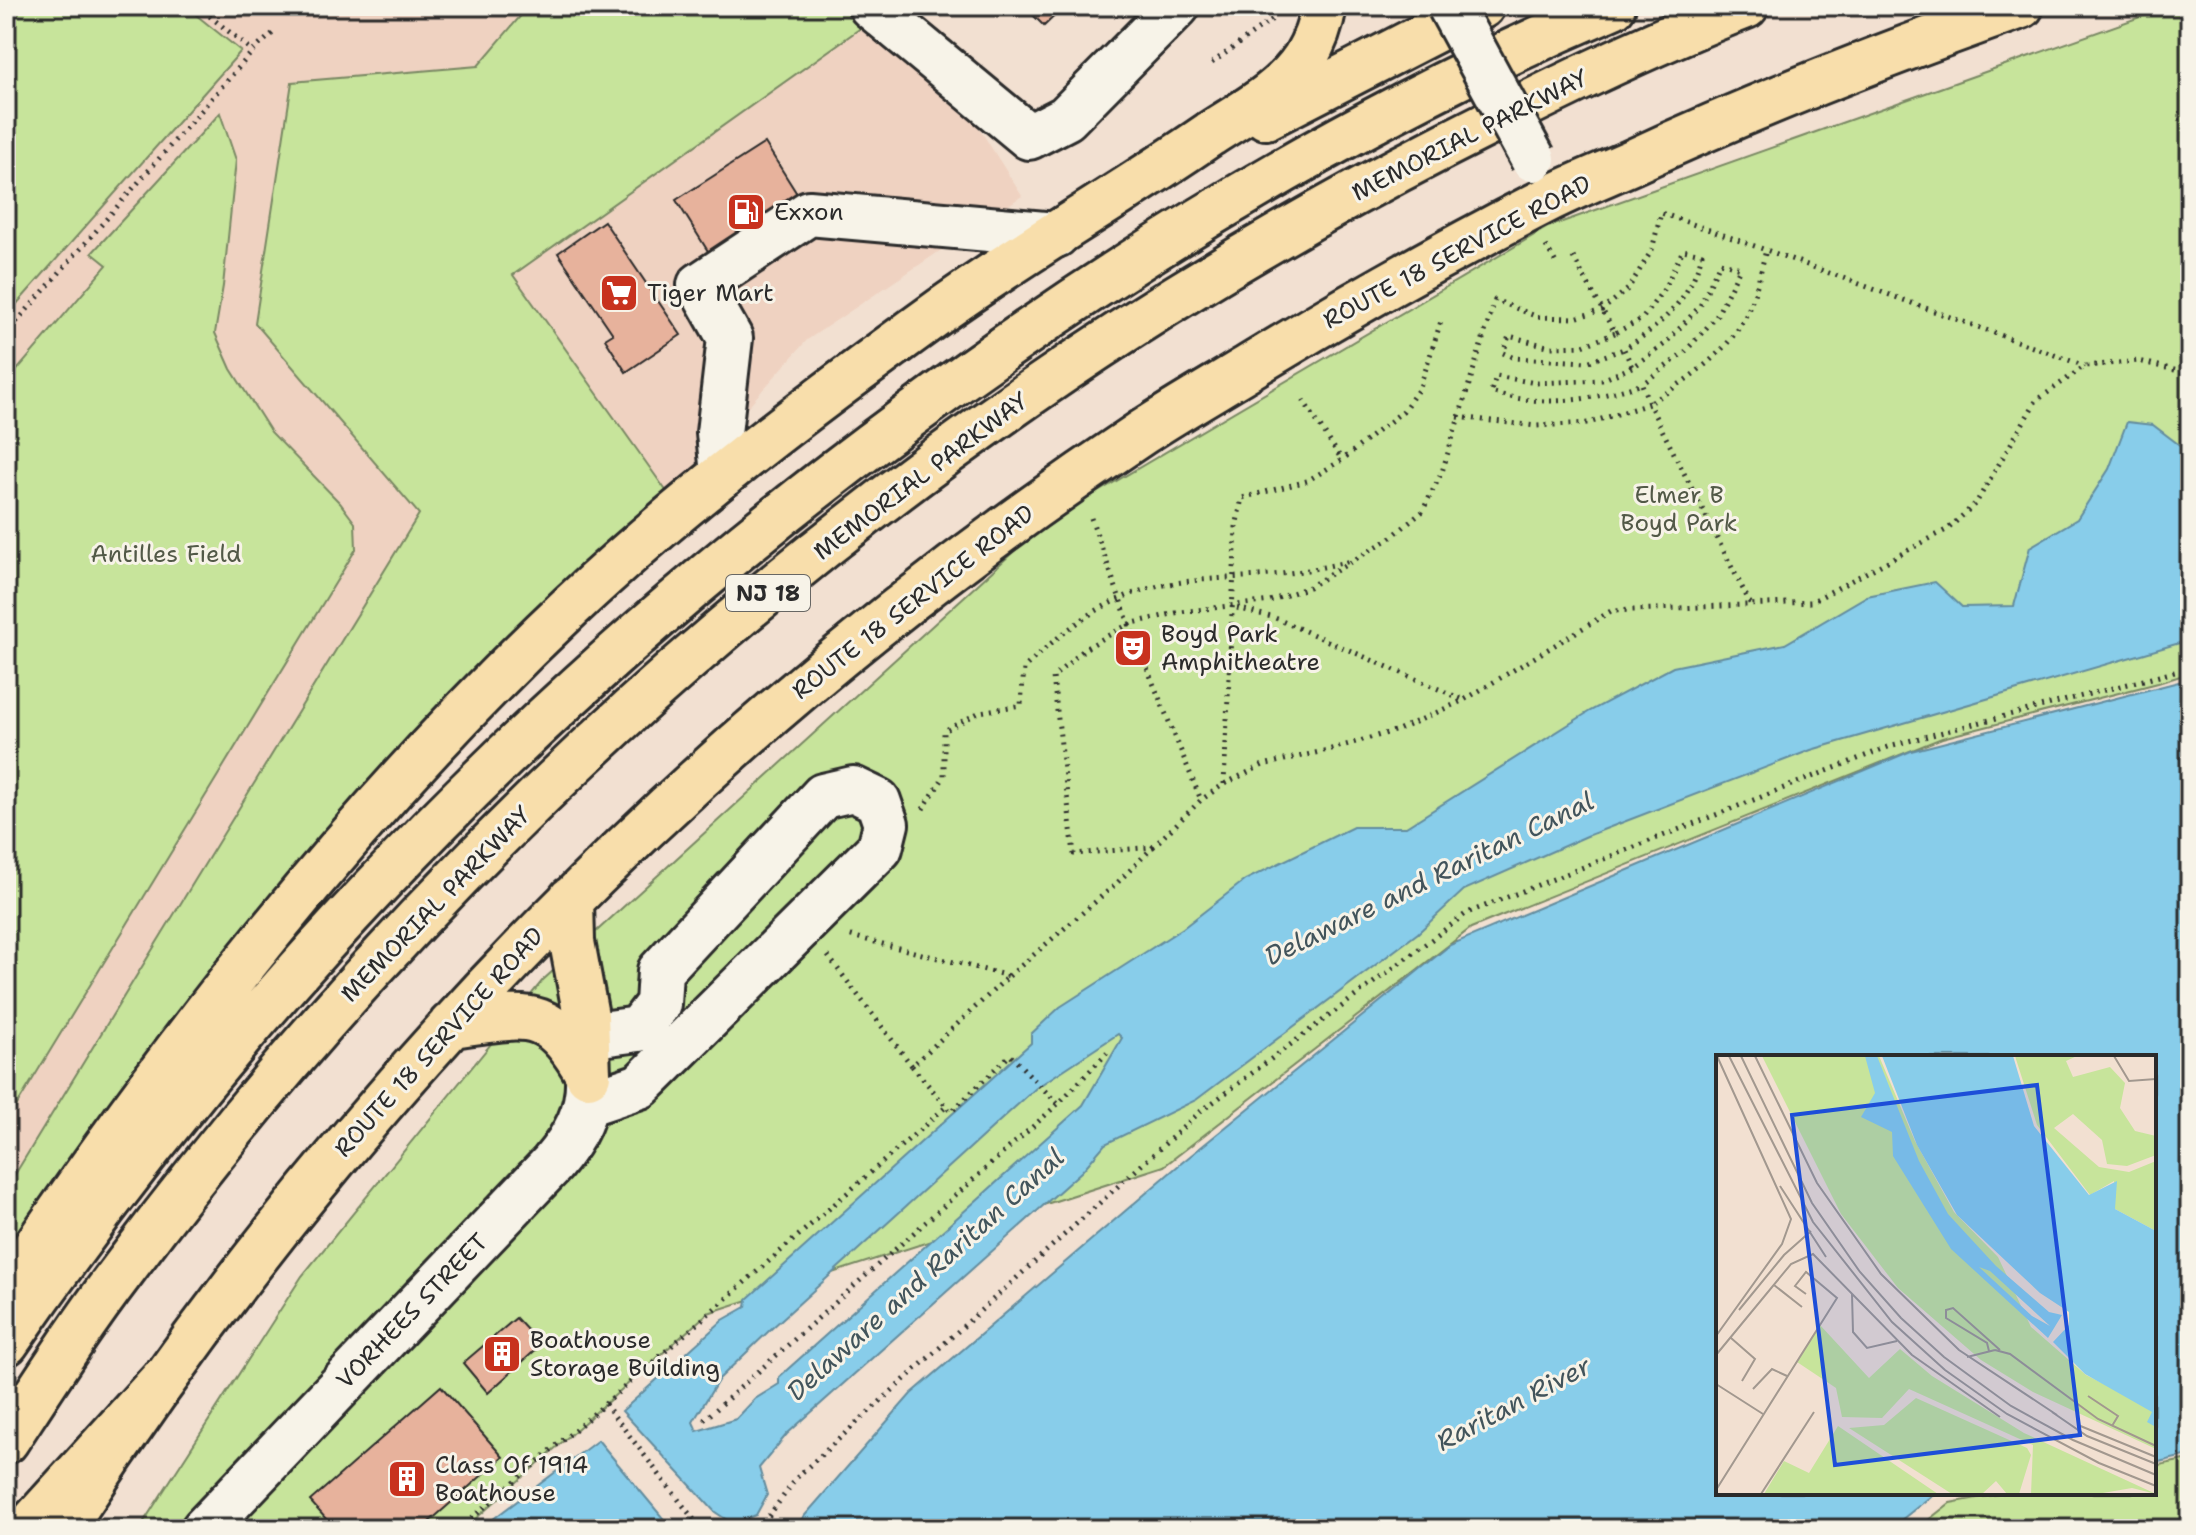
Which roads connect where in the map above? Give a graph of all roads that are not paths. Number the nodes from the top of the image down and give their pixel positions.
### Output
1 (1177, 6) edge
2 (1324, 6) edge
3 (1450, 6) edge
4 (1482, 6) edge
5 (1613, 6) edge
6 (1746, 6) edge
7 (2021, 6) edge
8 (894, 13) edge
9 (1166, 165) junction
10 (1547, 216) junction
11 (1056, 235) junction
12 (723, 475) junction
13 (571, 899) junction
14 (658, 1004) junction
15 (451, 1025) junction
16 (693, 1032) junction
17 (587, 1072) junction
18 (6, 1290) edge
19 (6, 1343) edge
20 (163, 1379) junction
21 (6, 1441) edge
22 (27, 1529) edge
23 (62, 1529) edge
24 (204, 1529) edge

1 - 8 street
2 - 9 main road
3 - 10 street, bridge
4 - 9 main road
5 - 19 main road, NJ 18
6 - 21 main road, MEMORIAL PARKWAY / NJ 18
7 - 10 main road, ROUTE 18 SERVICE ROAD
9 - 11 main road
10 - 13 main road, ROUTE 18 SERVICE ROAD
11 - 12 main road
11 - 12 street
12 - 18 main road
13 - 15 main road, ROUTE 18 SERVICE ROAD
13 - 17 main road
14 - 16 street
14 - 16 street
14 - 17 street
15 - 17 main road
15 - 20 main road, ROUTE 18 SERVICE ROAD
16 - 17 street
17 - 24 street, VORHEES STREET
20 - 22 main road
20 - 23 main road, ROUTE 18 SERVICE ROAD

